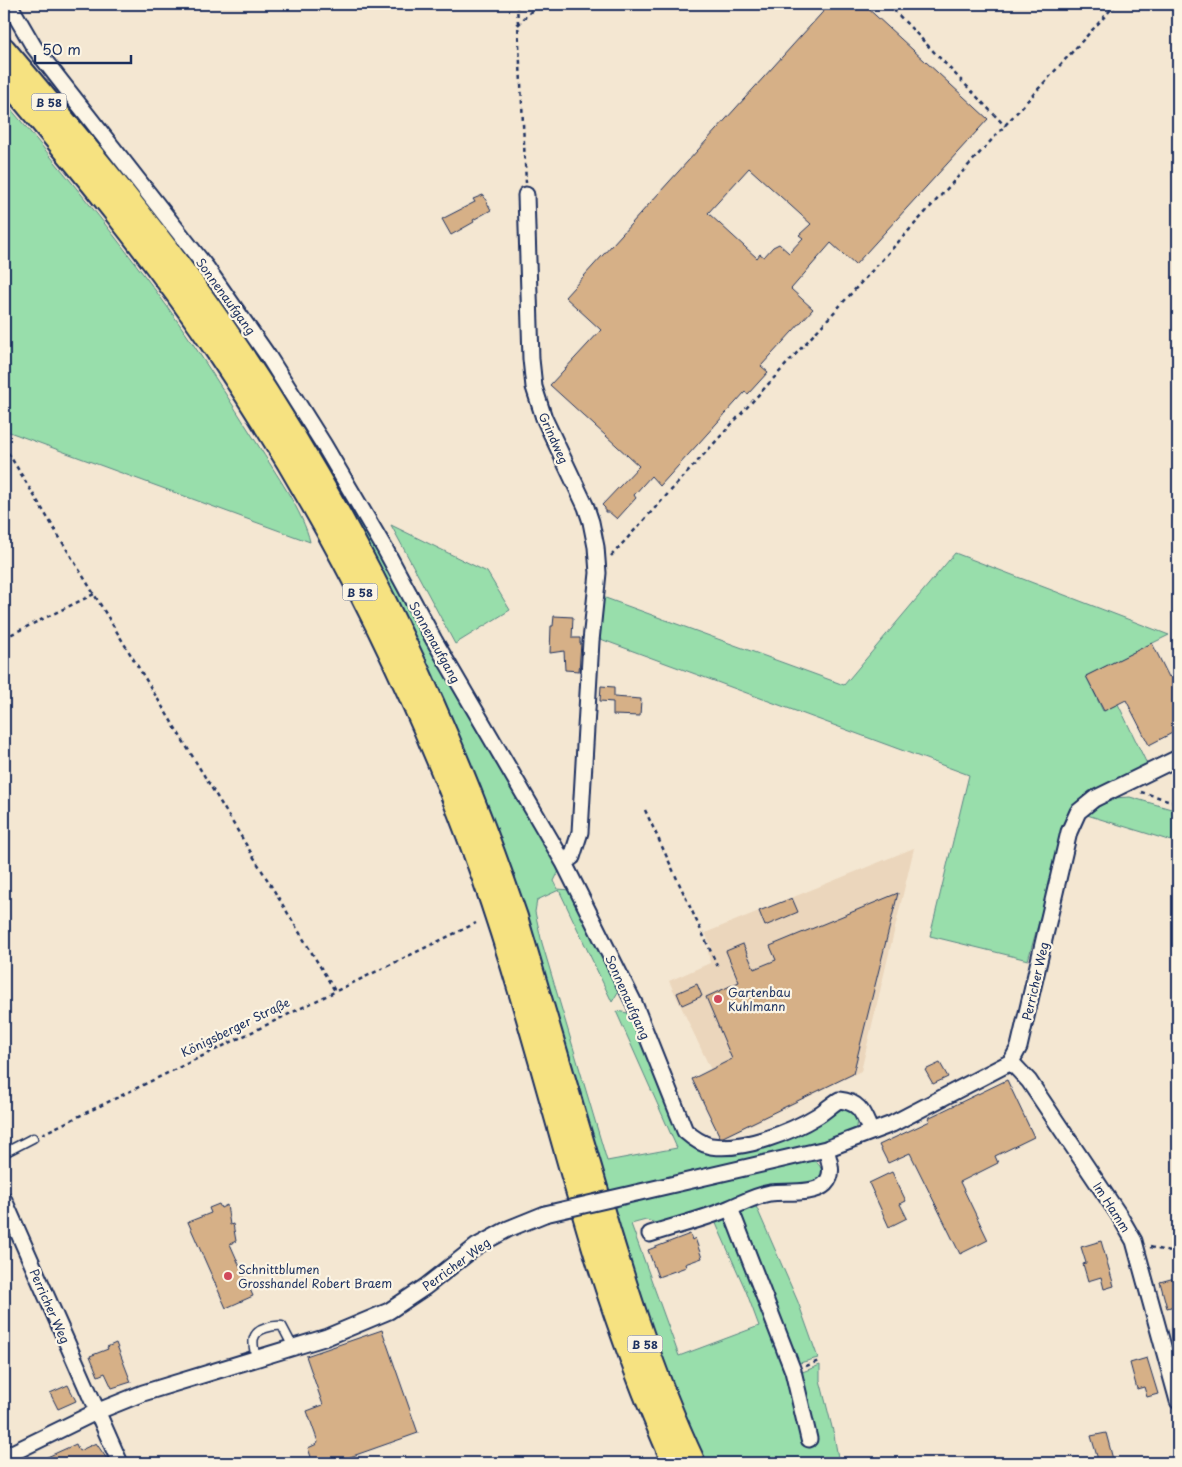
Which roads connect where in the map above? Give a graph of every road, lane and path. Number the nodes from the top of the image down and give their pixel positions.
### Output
1 (9, 4) edge
2 (517, 4) edge
3 (538, 4) edge
4 (888, 4) edge
5 (1116, 4) edge
6 (518, 25) junction
7 (4, 48) edge
8 (4, 77) edge
9 (1005, 126) junction
10 (526, 195) joint
11 (4, 446) edge
12 (598, 573) junction
13 (94, 594) junction
14 (4, 638) edge
15 (1178, 758) edge
16 (1122, 786) junction
17 (1178, 803) edge
18 (645, 810) dead end
19 (564, 862) junction
20 (476, 924) dead end
21 (718, 967) dead end
22 (335, 991) junction
23 (1011, 1062) junction
24 (871, 1132) junction
25 (34, 1138) joint
26 (826, 1149) junction
27 (4, 1153) edge
28 (4, 1200) edge
29 (730, 1208) junction
30 (650, 1234) dead end
31 (1134, 1241) junction
32 (1178, 1254) edge
33 (292, 1347) junction
34 (256, 1358) junction
35 (1178, 1401) edge
36 (96, 1412) junction
37 (809, 1439) dead end
38 (4, 1457) edge
39 (120, 1463) edge
40 (674, 1463) edge
41 (694, 1463) edge

1 - 19 street, Sonnenaufgang
2 - 6 path
3 - 6 path
4 - 9 path
5 - 9 path
6 - 10 path
7 - 41 main road, B 58
8 - 40 main road, B 58
9 - 12 path
10 - 12 street, Grindweg
11 - 13 path
12 - 19 street, Grindweg
13 - 14 path
13 - 22 path
15 - 16 street, Perricher Weg
16 - 17 path
16 - 23 street, Perricher Weg
18 - 21 path
19 - 24 street, Sonnenaufgang
20 - 22 path, Königsberger Straße
22 - 25 path, Königsberger Straße
23 - 24 street, Perricher Weg
23 - 31 street, Im Hamm
24 - 26 street, Perricher Weg
25 - 27 lane
26 - 29 street
26 - 33 street, Perricher Weg, bridge
28 - 36 street, Perricher Weg
29 - 30 street
29 - 37 street
31 - 32 path
31 - 35 street, Im Hamm
33 - 34 street, Perricher Weg
33 - 34 lane
34 - 36 street, Perricher Weg
36 - 38 street, Perricher Weg
36 - 39 street, Perricher Weg

